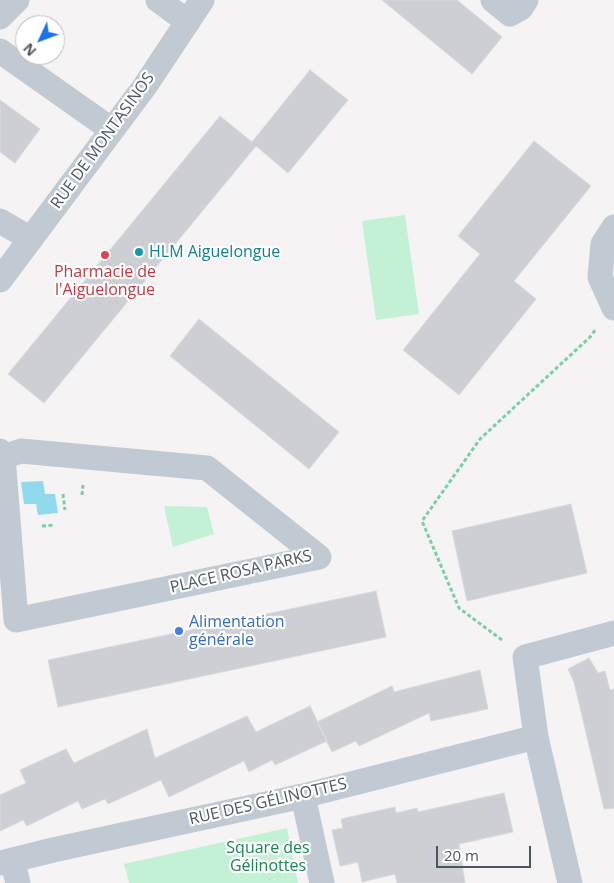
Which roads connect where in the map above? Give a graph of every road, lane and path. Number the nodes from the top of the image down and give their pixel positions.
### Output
1 (17, 0) edge
2 (158, 0) edge
3 (202, 0) edge
4 (493, 0) edge
5 (526, 0) edge
6 (0, 17) edge
7 (188, 22) junction
8 (0, 52) edge
9 (112, 130) junction
10 (0, 221) edge
11 (614, 228) edge
12 (31, 239) junction
13 (0, 280) edge
14 (613, 307) edge
15 (1, 454) edge
16 (63, 494) dead end
17 (65, 510) dead end
18 (54, 525) dead end
19 (42, 526) dead end
20 (614, 633) edge
21 (524, 657) junction
22 (536, 737) junction
23 (303, 796) junction
24 (10, 869) edge
25 (322, 883) edge
26 (570, 883) edge

1 - 6 street
2 - 7 street
3 - 7 street, RUE DE MONTASINOS
4 - 5 street
7 - 9 street, RUE DE MONTASINOS
8 - 9 street
9 - 12 street, RUE DE MONTASINOS
10 - 12 street
11 - 14 street
12 - 13 street, RUE DE MONTASINOS
14 - 21 path
15 - 15 street, PLACE ROSA PARKS
16 - 17 path
18 - 19 path
20 - 21 street
21 - 22 street
22 - 23 street, RUE DES GÉLINOTTES
22 - 26 street
23 - 24 street, RUE DES GÉLINOTTES
23 - 25 street

